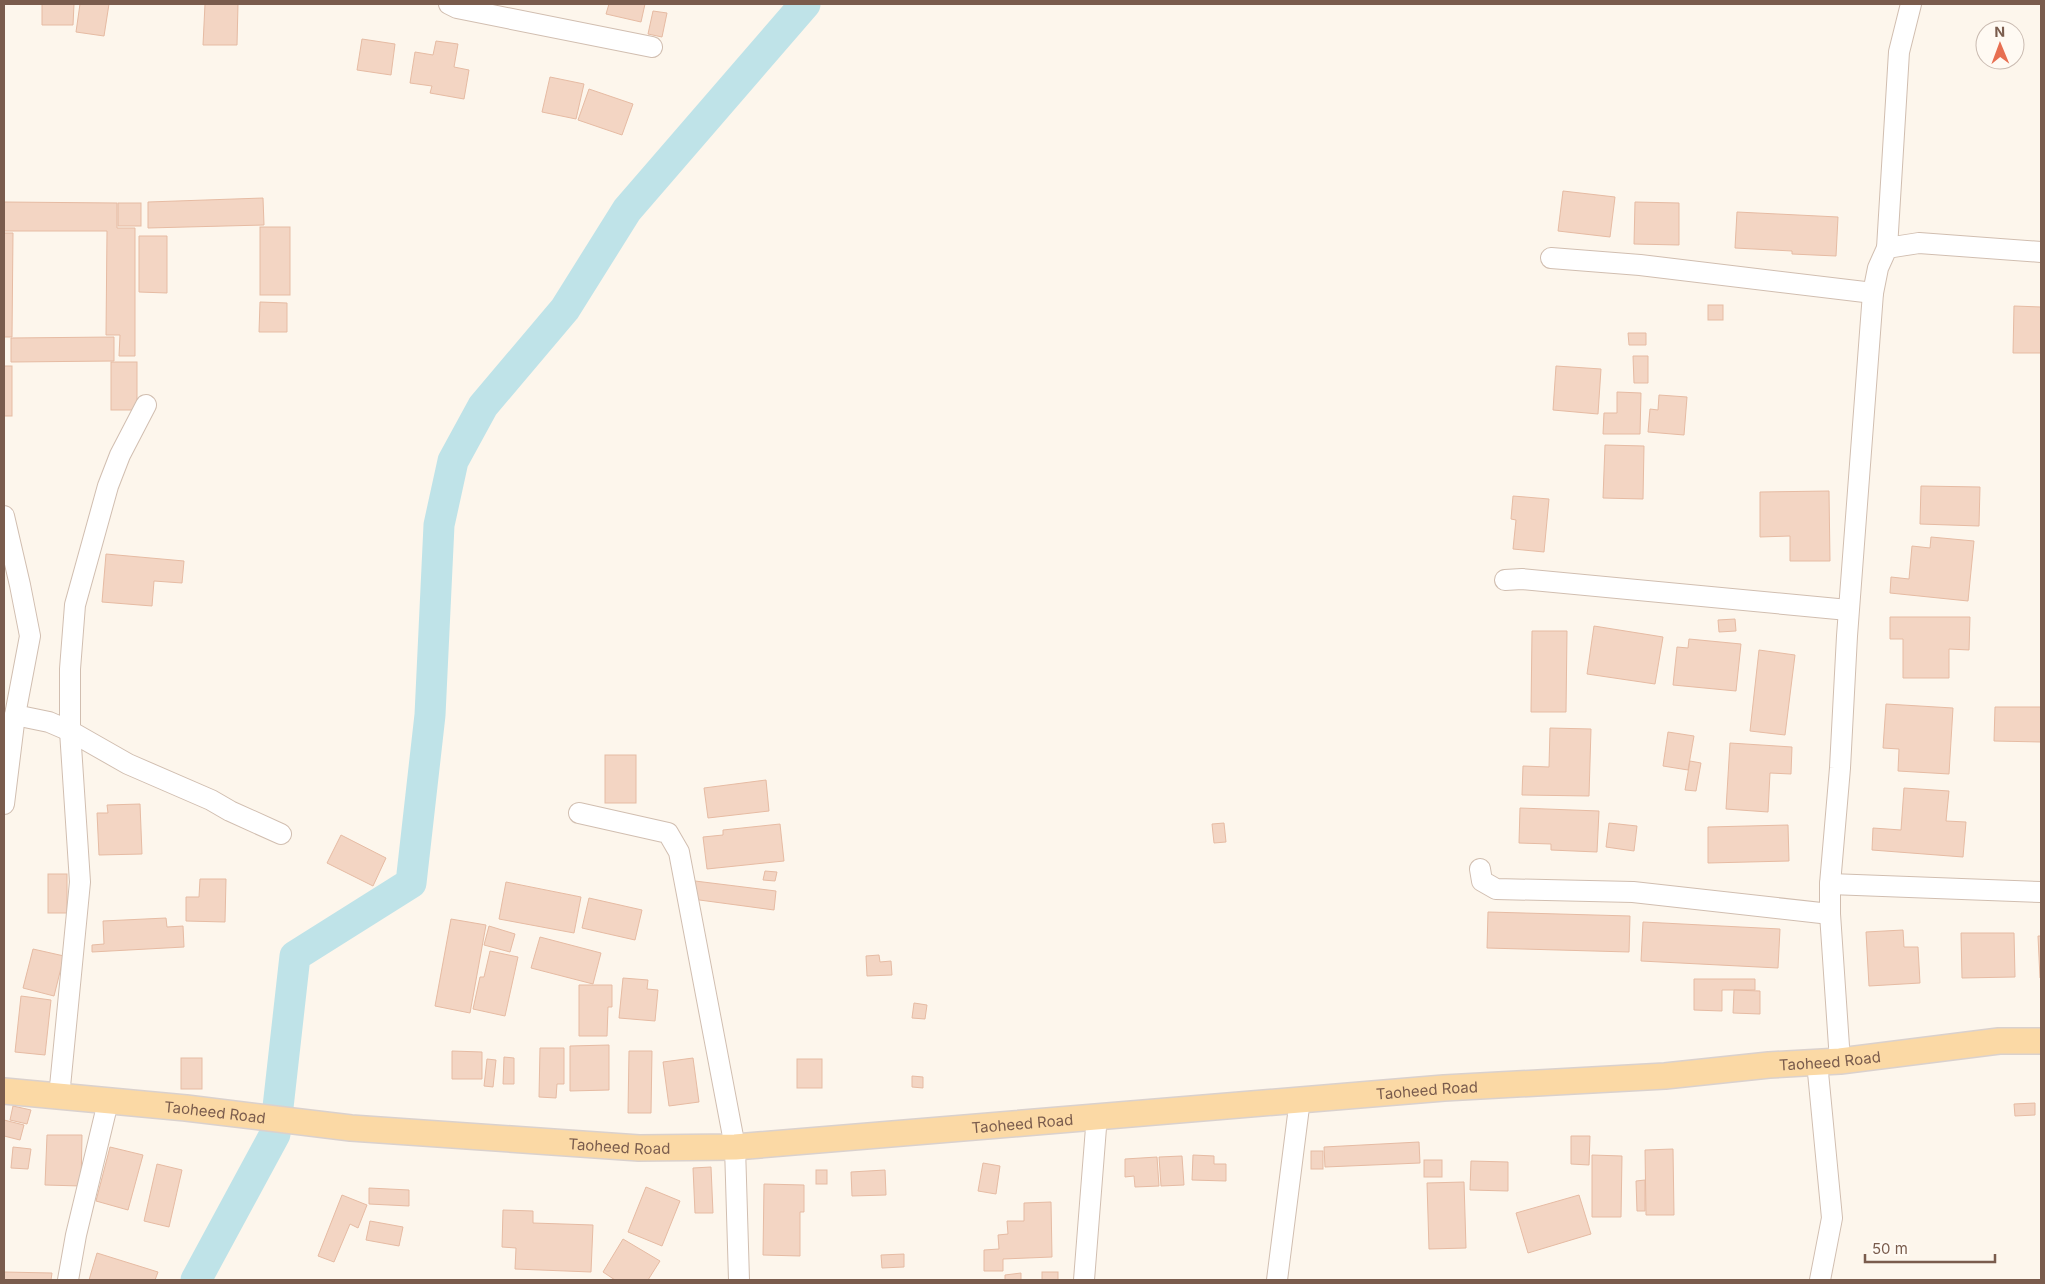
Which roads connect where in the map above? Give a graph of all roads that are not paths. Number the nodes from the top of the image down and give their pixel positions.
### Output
1 (449, 4) edge
2 (1911, 4) edge
3 (652, 48) dead end
4 (1887, 248) junction
5 (2041, 252) edge
6 (1551, 258) dead end
7 (1873, 293) junction
8 (146, 405) dead end
9 (4, 516) edge
10 (1505, 580) dead end
11 (1848, 610) junction
12 (15, 716) junction
13 (70, 731) junction
14 (6, 778) edge
15 (4, 804) edge
16 (579, 813) dead end
17 (281, 834) dead end
18 (1480, 869) dead end
19 (1830, 884) junction
20 (2041, 892) edge
21 (1830, 914) junction
22 (2041, 1041) edge
23 (1829, 1061) junction
24 (4, 1091) edge
25 (59, 1097) junction
26 (1300, 1100) junction
27 (108, 1102) junction
28 (1097, 1115) junction
29 (735, 1146) junction
30 (68, 1280) edge
31 (739, 1280) edge
32 (1084, 1280) edge
33 (1277, 1280) edge
34 (1820, 1280) edge

1 - 3 street
2 - 4 street
4 - 5 street
4 - 7 street
6 - 7 street
7 - 11 street
8 - 13 street
9 - 12 street
10 - 11 street
11 - 19 street
12 - 13 street
12 - 14 street
13 - 17 street
13 - 25 street
14 - 15 street
16 - 29 street
18 - 21 street
19 - 20 street
19 - 21 street
21 - 23 street
22 - 23 main road, Taoheed Road
23 - 26 main road, Taoheed Road
23 - 34 street
24 - 25 main road, Taoheed Road
25 - 27 main road, Taoheed Road
26 - 28 main road, Taoheed Road
26 - 33 street
27 - 29 main road, Taoheed Road
27 - 30 street
28 - 29 main road, Taoheed Road
28 - 32 street
29 - 31 street

